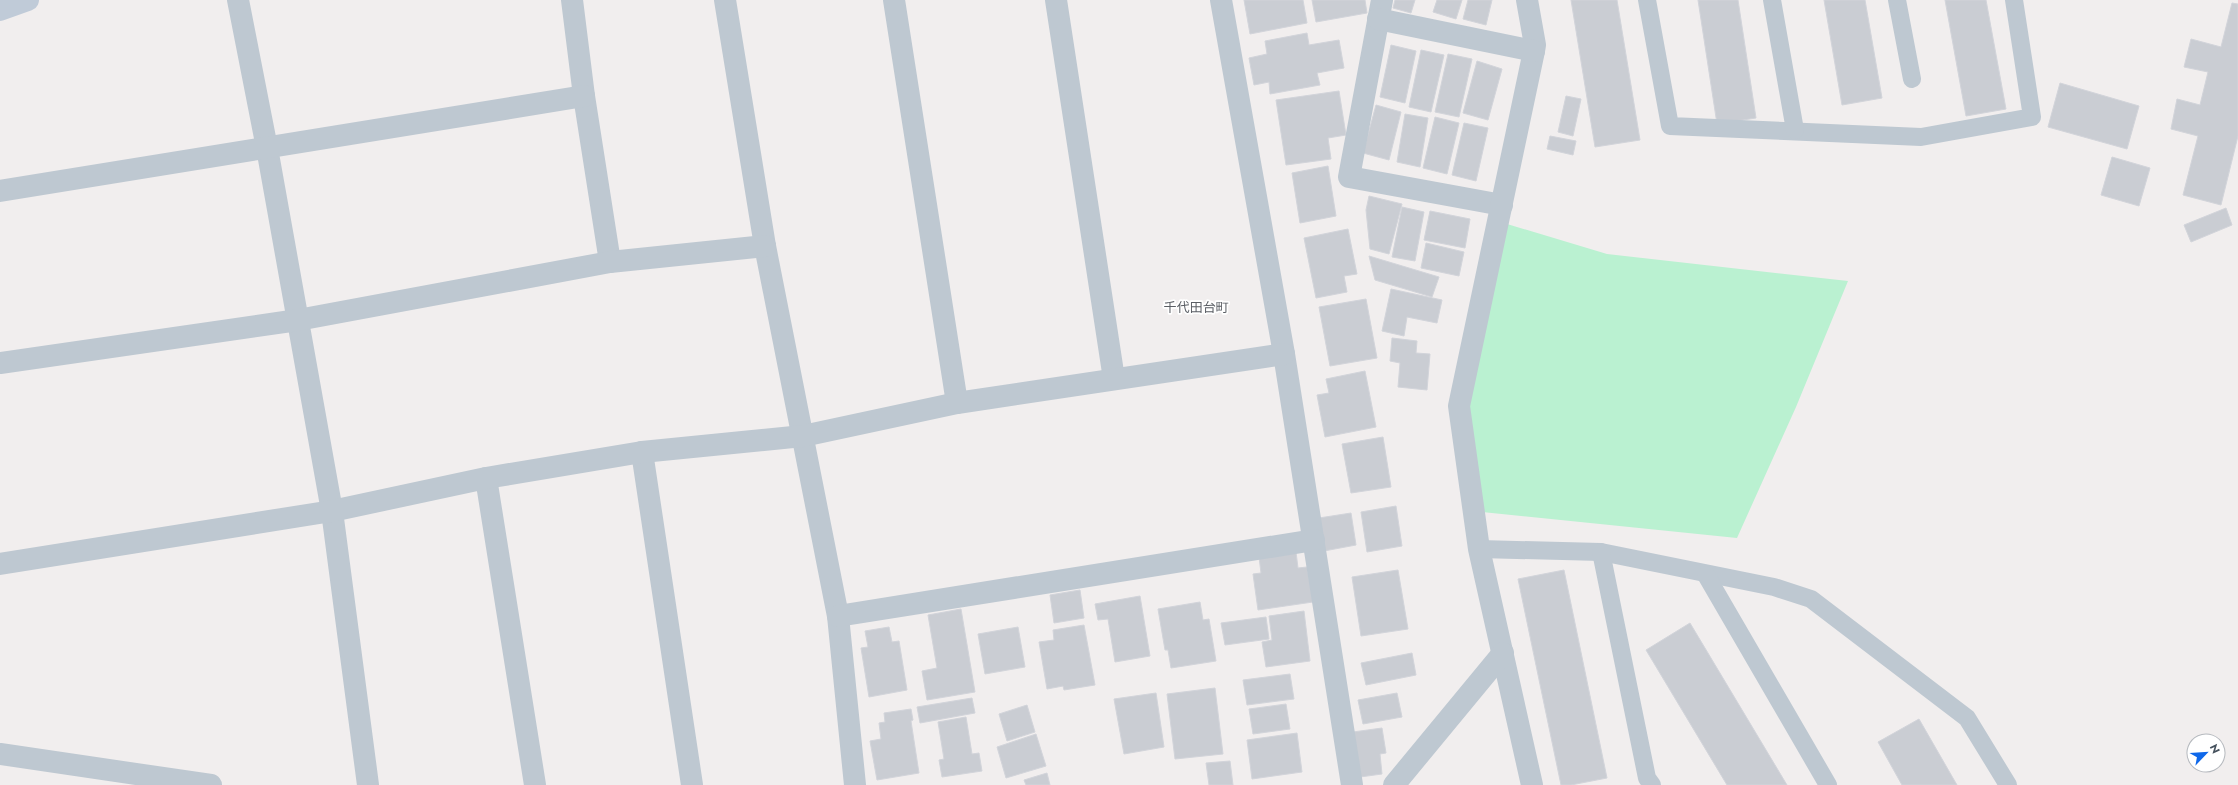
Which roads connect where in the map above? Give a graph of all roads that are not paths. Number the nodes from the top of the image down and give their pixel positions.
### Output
1 (28, 0) edge
2 (238, 0) edge
3 (572, 0) edge
4 (725, 0) edge
5 (894, 0) edge
6 (1056, 0) edge
7 (1221, 0) edge
8 (1527, 0) edge
9 (1648, 0) edge
10 (1772, 0) edge
11 (1897, 0) edge
12 (2014, 0) edge
13 (0, 10) edge
14 (1380, 10) edge
15 (1534, 51) junction
16 (1912, 79) dead end
17 (584, 96) junction
18 (1795, 130) junction
19 (267, 148) junction
20 (0, 191) edge
21 (1502, 205) junction
22 (765, 246) junction
23 (610, 262) junction
24 (298, 320) junction
25 (1284, 354) junction
26 (0, 364) edge
27 (1114, 379) junction
28 (957, 403) junction
29 (803, 436) junction
30 (642, 452) junction
31 (486, 478) junction
32 (332, 512) junction
33 (1314, 540) junction
34 (1480, 549) junction
35 (1601, 552) junction
36 (0, 564) edge
37 (1706, 575) junction
38 (838, 616) junction
39 (1503, 653) junction
40 (0, 754) edge
41 (211, 785) edge
42 (368, 785) edge
43 (535, 785) edge
44 (692, 785) edge
45 (855, 785) edge
46 (1352, 785) edge
47 (1394, 785) edge
48 (1532, 785) edge
49 (1652, 785) edge
50 (1828, 785) edge
51 (2008, 785) edge

1 - 13 street
2 - 19 street
3 - 17 street
4 - 22 street
5 - 28 street
6 - 27 street
7 - 25 street
8 - 15 street
9 - 18 lane
10 - 18 lane
11 - 16 lane
12 - 18 lane
14 - 15 street
14 - 21 street
15 - 21 street
17 - 19 street
17 - 23 street
19 - 20 street
19 - 24 street
21 - 34 street
22 - 23 street
22 - 29 street
23 - 24 street
24 - 26 street
24 - 32 street
25 - 27 street
25 - 33 street
27 - 28 street
28 - 29 street
29 - 30 street
29 - 38 street
30 - 31 street
30 - 44 street
31 - 32 street
31 - 43 street
32 - 36 street
32 - 42 street
33 - 38 street
33 - 46 street
34 - 35 lane
34 - 39 street
35 - 37 lane
35 - 49 lane
37 - 50 lane
37 - 51 lane
38 - 45 street
39 - 47 street
39 - 48 street
40 - 41 street

